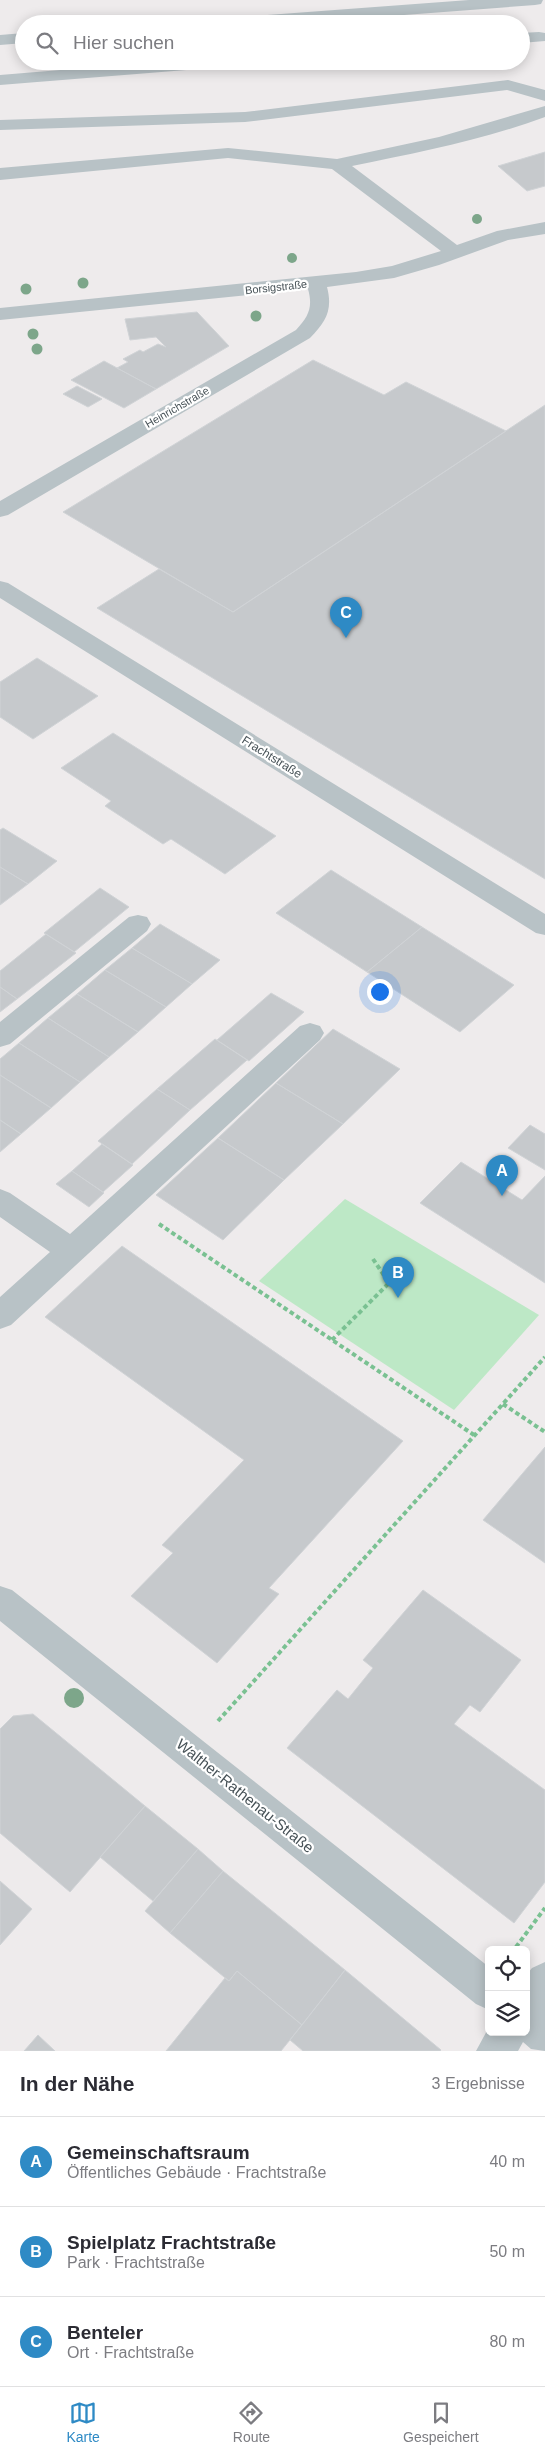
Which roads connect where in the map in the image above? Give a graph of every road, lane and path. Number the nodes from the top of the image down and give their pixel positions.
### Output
1 (535, 0) edge
2 (335, 15) edge
3 (539, 37) dead end
4 (530, 38) edge
5 (15, 39) edge
6 (0, 40) edge
7 (124, 70) edge
8 (0, 80) edge
9 (545, 96) edge
10 (545, 111) edge
11 (0, 125) edge
12 (337, 164) junction
13 (0, 174) edge
14 (545, 228) edge
15 (455, 252) junction
16 (316, 283) junction
17 (0, 314) edge
18 (0, 510) edge
19 (0, 588) edge
20 (138, 924) dead end
21 (545, 926) edge
22 (310, 1033) dead end
23 (0, 1037) edge
24 (0, 1201) edge
25 (125, 1202) junction
26 (72, 1251) junction
27 (373, 1259) dead end
28 (0, 1316) edge
29 (332, 1340) junction
30 (545, 1357) edge
31 (503, 1404) junction
32 (545, 1432) edge
33 (474, 1435) junction
34 (3, 1609) edge
35 (190, 1752) junction
36 (545, 1908) edge
37 (517, 1946) edge
38 (545, 1981) edge
39 (485, 1988) edge
40 (530, 2002) edge
41 (530, 2023) edge
42 (545, 2035) edge
43 (505, 2036) edge
44 (495, 2051) edge

1 - 2 street
3 - 4 street
5 - 6 street
7 - 8 street
9 - 11 street
10 - 12 street
12 - 13 street
12 - 15 street
14 - 15 street, Borsigstraße
15 - 16 street, Borsigstraße
16 - 17 street, Borsigstraße
16 - 18 street, Heinrichstraße
19 - 21 street, Frachtstraße
20 - 23 street
22 - 25 street
24 - 26 street
25 - 26 street
25 - 29 path
26 - 28 street
27 - 29 path
29 - 33 path
30 - 31 path
31 - 32 path
31 - 33 path
33 - 35 path
34 - 35 street, Walther-Rathenau-Straße
35 - 39 street, Walther-Rathenau-Straße
36 - 37 path
38 - 40 street
41 - 42 street
43 - 44 street

